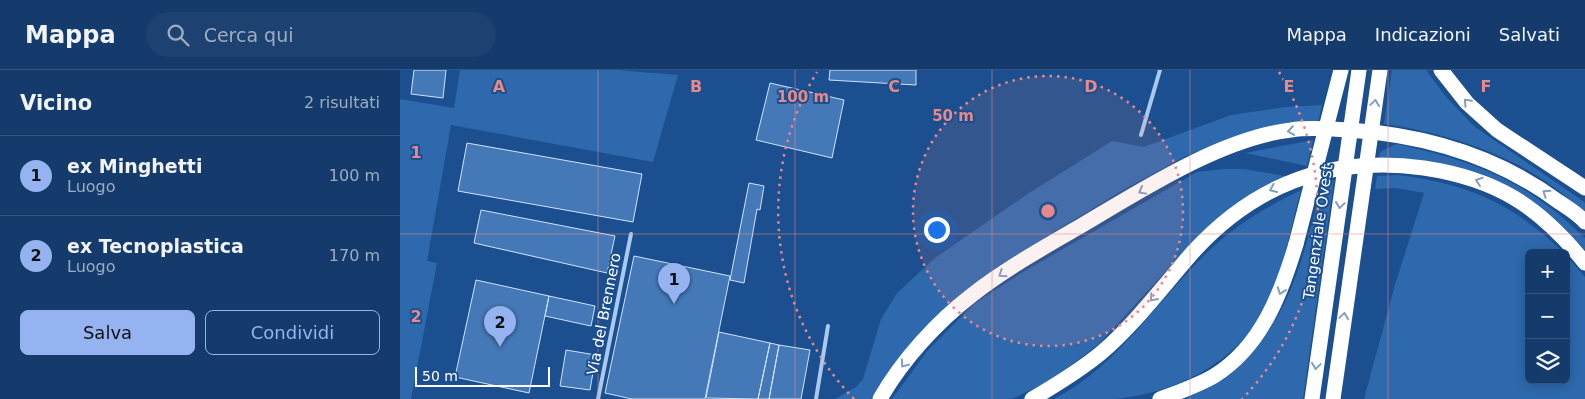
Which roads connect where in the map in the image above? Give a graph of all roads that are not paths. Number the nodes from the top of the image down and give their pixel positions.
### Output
1 (1160, 70) edge
2 (1341, 70) edge
3 (1359, 70) edge
4 (1380, 70) edge
5 (1441, 70) edge
6 (1391, 133) junction
7 (1141, 135) dead end
8 (1348, 168) junction
9 (1585, 188) edge
10 (1585, 222) edge
11 (632, 234) dead end
12 (1585, 263) edge
13 (828, 326) dead end
14 (598, 399) edge
15 (816, 399) edge
16 (880, 399) edge
17 (1032, 399) edge
18 (1160, 399) edge
19 (1312, 399) edge
20 (1332, 399) edge

1 - 7 lane
2 -> 18 highway, bridge
3 -> 19 highway, Tangenziale Ovest, bridge
20 -> 4 highway, bridge
9 -> 5 highway
6 - 8 highway
10 -> 6 highway
6 -> 16 highway
12 -> 8 highway
8 -> 17 highway
11 - 14 lane, Via del Brennero
13 - 15 lane

